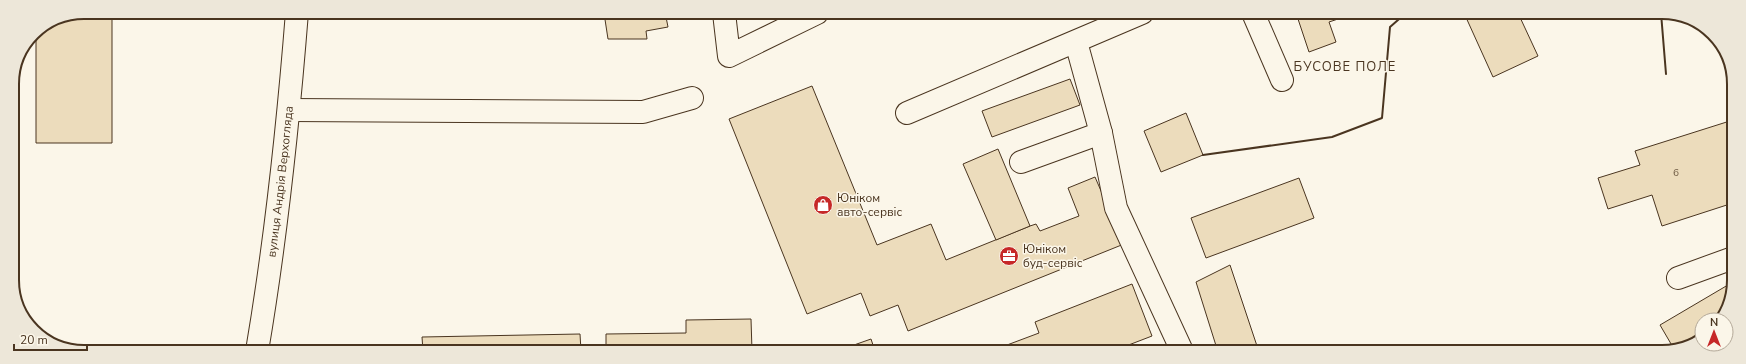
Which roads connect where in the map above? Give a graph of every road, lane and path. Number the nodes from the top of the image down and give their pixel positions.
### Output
1 (296, 19) edge
2 (725, 19) edge
3 (805, 19) edge
4 (1128, 19) edge
5 (1256, 19) edge
6 (1076, 42) junction
7 (1282, 80) dead end
8 (692, 98) dead end
9 (289, 110) junction
10 (907, 113) dead end
11 (1101, 133) junction
12 (1022, 162) dead end
13 (1727, 260) edge
14 (1678, 278) dead end
15 (258, 345) edge
16 (1179, 345) edge

1 - 9 street, вулиця Андрія Верхогляда
2 - 3 street
4 - 6 street
5 - 7 street
6 - 10 street
6 - 11 street
8 - 9 street
9 - 15 street, вулиця Андрія Верхогляда
11 - 12 street
11 - 16 street
13 - 14 street

